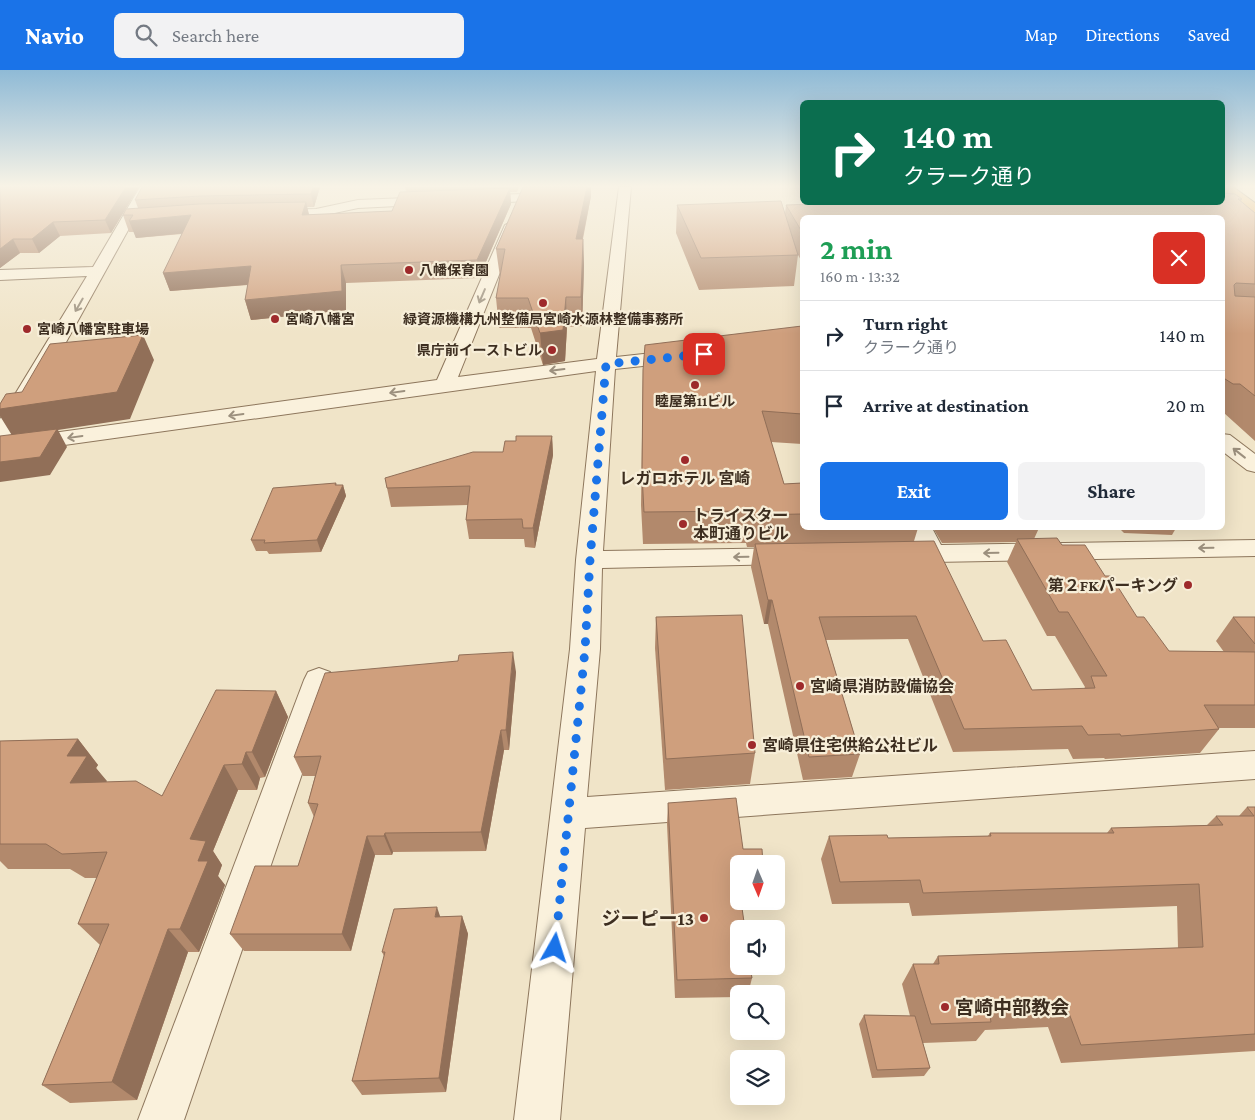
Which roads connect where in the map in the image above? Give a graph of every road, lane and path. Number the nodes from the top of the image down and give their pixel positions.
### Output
1 (118, 236) edge
2 (507, 236) edge
3 (620, 236) edge
4 (98, 271) junction
5 (0, 275) edge
6 (694, 355) edge
7 (606, 364) junction
8 (445, 385) junction
9 (0, 436) edge
10 (1225, 442) edge
11 (0, 447) edge
12 (1255, 465) edge
13 (921, 530) edge
14 (1255, 548) edge
15 (933, 554) junction
16 (874, 555) edge
17 (815, 556) edge
18 (590, 560) junction
19 (320, 680) edge
20 (1255, 765) edge
21 (568, 814) junction
22 (161, 1120) edge
23 (537, 1120) edge

1 - 4 street
2 -> 8 street
3 - 7 street
4 - 5 street
4 -> 9 street
6 - 7 street
7 -> 8 street
7 - 18 street
8 -> 11 street
12 -> 10 street
13 - 15 street
14 -> 15 street
15 - 16 street
17 -> 18 street
18 - 21 street
19 - 22 street
20 - 21 street
21 - 23 street

